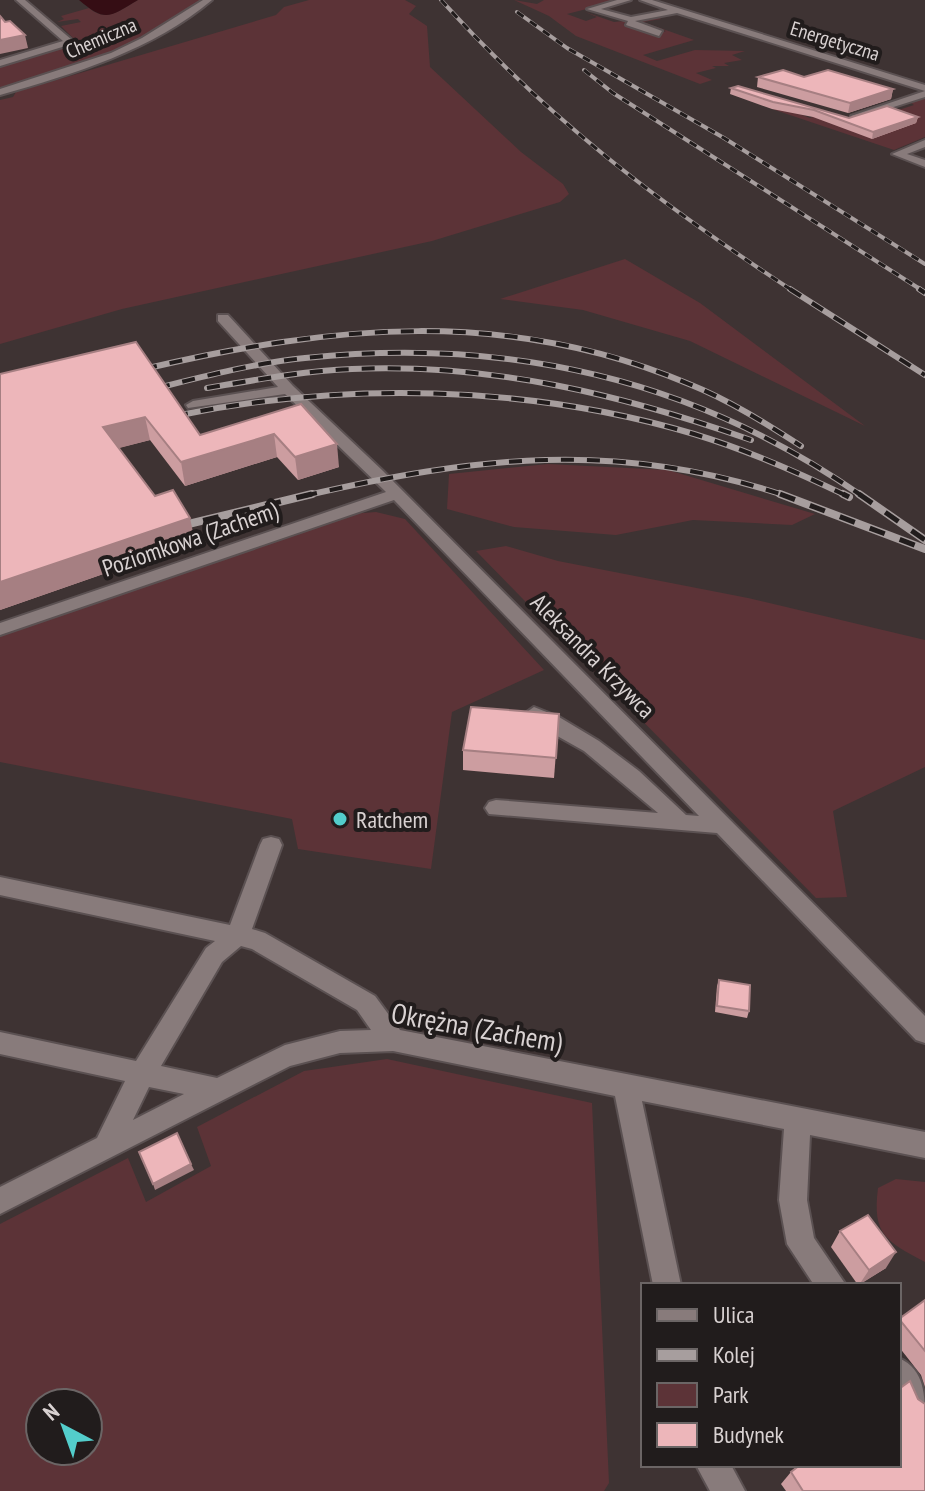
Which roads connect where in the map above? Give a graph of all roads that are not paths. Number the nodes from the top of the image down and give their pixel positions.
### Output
1 (20, 0) edge
2 (208, 0) edge
3 (627, 0) edge
4 (644, 0) edge
5 (677, 11) junction
6 (657, 16) junction
7 (643, 19) junction
8 (707, 20) junction
9 (677, 22) dead end
10 (687, 25) dead end
11 (659, 33) dead end
12 (0, 63) edge
13 (925, 91) edge
14 (0, 92) edge
15 (844, 119) edge
16 (925, 143) edge
17 (925, 164) edge
18 (223, 318) dead end
19 (289, 389) junction
20 (193, 405) dead end
21 (396, 494) junction
22 (0, 629) edge
23 (519, 713) edge
24 (496, 808) dead end
25 (680, 822) junction
26 (725, 826) junction
27 (271, 845) dead end
28 (0, 886) edge
29 (238, 935) junction
30 (925, 1032) edge
31 (393, 1040) junction
32 (0, 1043) edge
33 (142, 1074) junction
34 (626, 1086) junction
35 (218, 1090) junction
36 (798, 1120) junction
37 (925, 1145) edge
38 (107, 1146) junction
39 (0, 1201) edge
40 (667, 1283) edge
41 (830, 1283) edge
42 (901, 1376) edge
43 (925, 1407) edge
44 (713, 1467) edge
45 (729, 1491) edge

1 - 12 street
2 - 14 street, Chemiczna
3 - 7 street
4 - 5 street, Energetyczna
5 - 6 street
5 - 8 street, Energetyczna
6 - 7 street
6 - 9 street
7 - 11 street
8 - 10 street
8 - 13 street, Energetyczna
13 - 15 street
16 - 17 street
18 - 19 street, Aleksandra Krzywca
19 - 20 street
19 - 21 street, Aleksandra Krzywca
21 - 22 street, Poziomkowa (Zachem)
21 - 26 street, Aleksandra Krzywca
23 - 25 street
24 - 25 street
25 - 26 street
26 - 30 street, Aleksandra Krzywca
27 - 29 street
28 - 29 street
29 - 31 street
29 - 33 street
31 - 34 street, Okrężna (Zachem)
31 - 35 street, Okrężna (Zachem)
32 - 33 street
33 - 35 street
33 - 38 street
34 - 36 street, Okrężna (Zachem)
34 - 40 street
35 - 38 street, Okrężna (Zachem)
36 - 37 street, Okrężna (Zachem)
36 - 41 street
38 - 39 street, Okrężna (Zachem)
42 - 43 street
44 - 45 street

